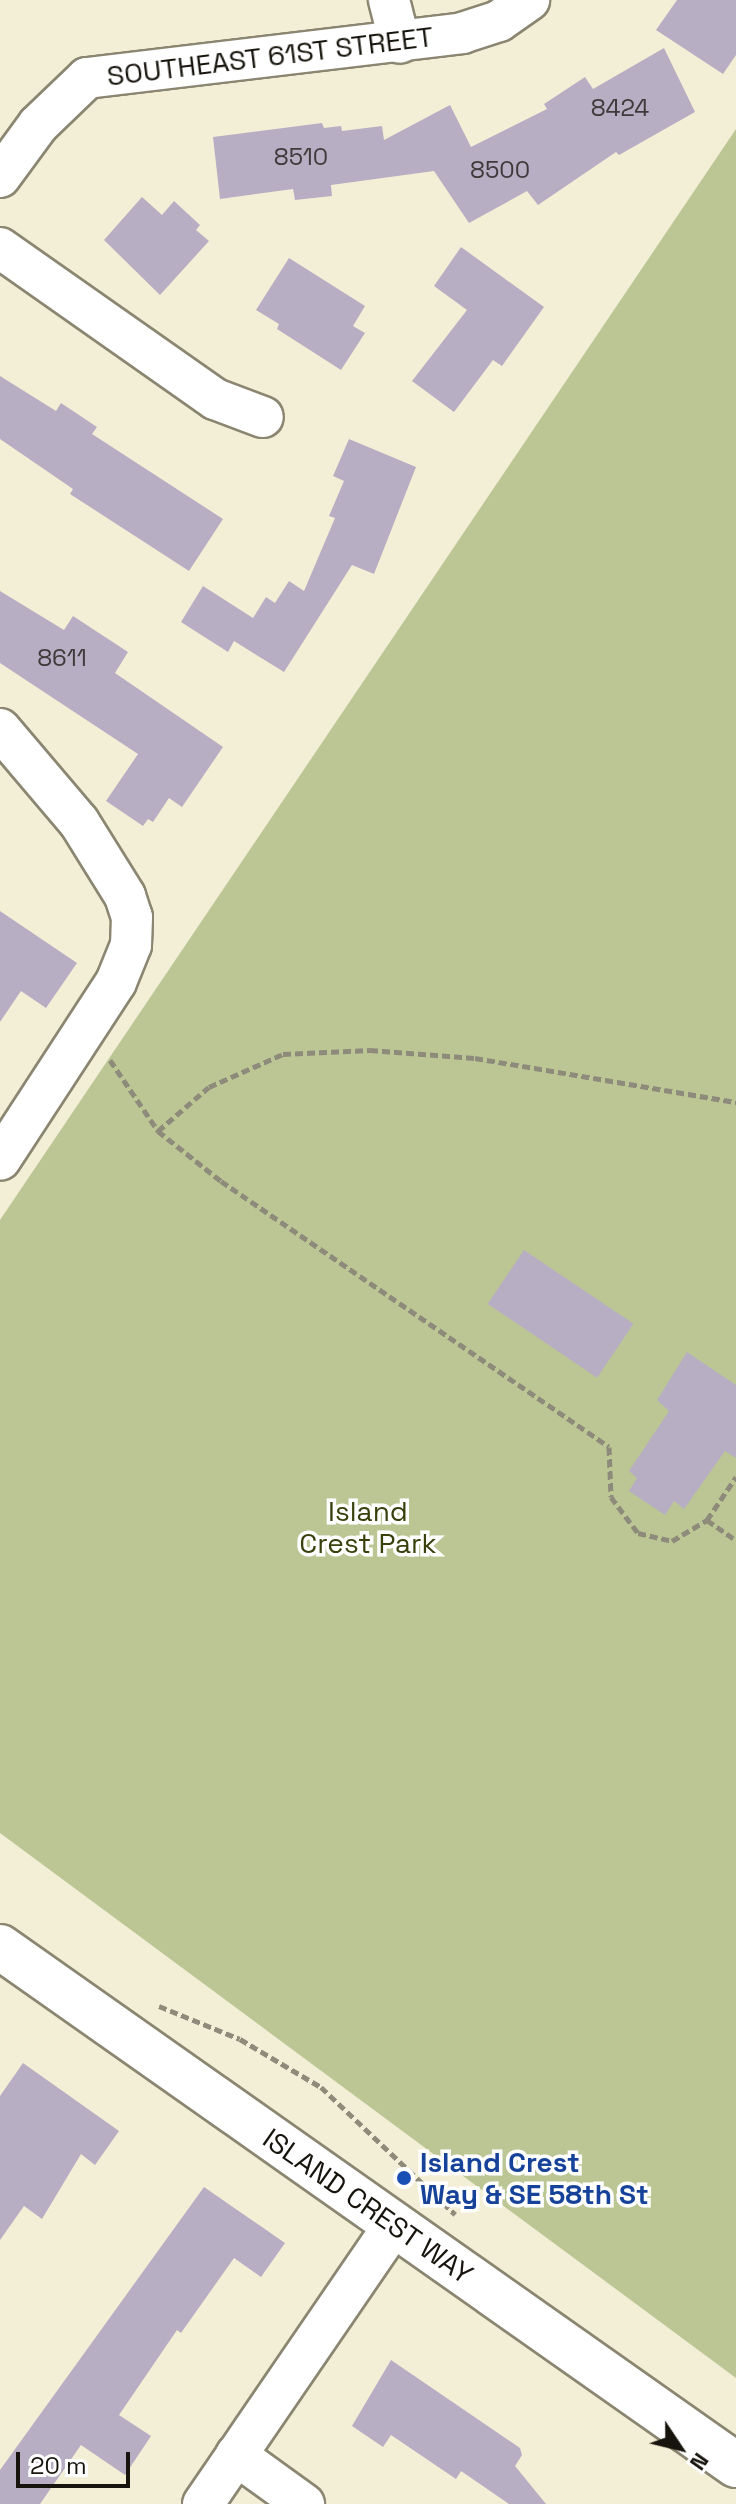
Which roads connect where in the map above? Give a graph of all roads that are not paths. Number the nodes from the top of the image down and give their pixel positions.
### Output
1 (389, 0) edge
2 (529, 0) edge
3 (400, 43) junction
4 (0, 177) edge
5 (0, 248) edge
6 (263, 417) dead end
7 (0, 729) edge
8 (0, 1160) edge
9 (0, 1947) edge
10 (394, 2225) junction
11 (236, 2455) junction
12 (736, 2465) edge
13 (203, 2504) edge
14 (304, 2504) edge

1 - 3 street
2 - 3 street, SOUTHEAST 61ST STREET
3 - 4 street, SOUTHEAST 61ST STREET
5 - 6 street
7 - 8 street
9 - 10 main road, ISLAND CREST WAY
10 - 11 street
10 - 12 main road, ISLAND CREST WAY
11 - 13 street
11 - 14 street

